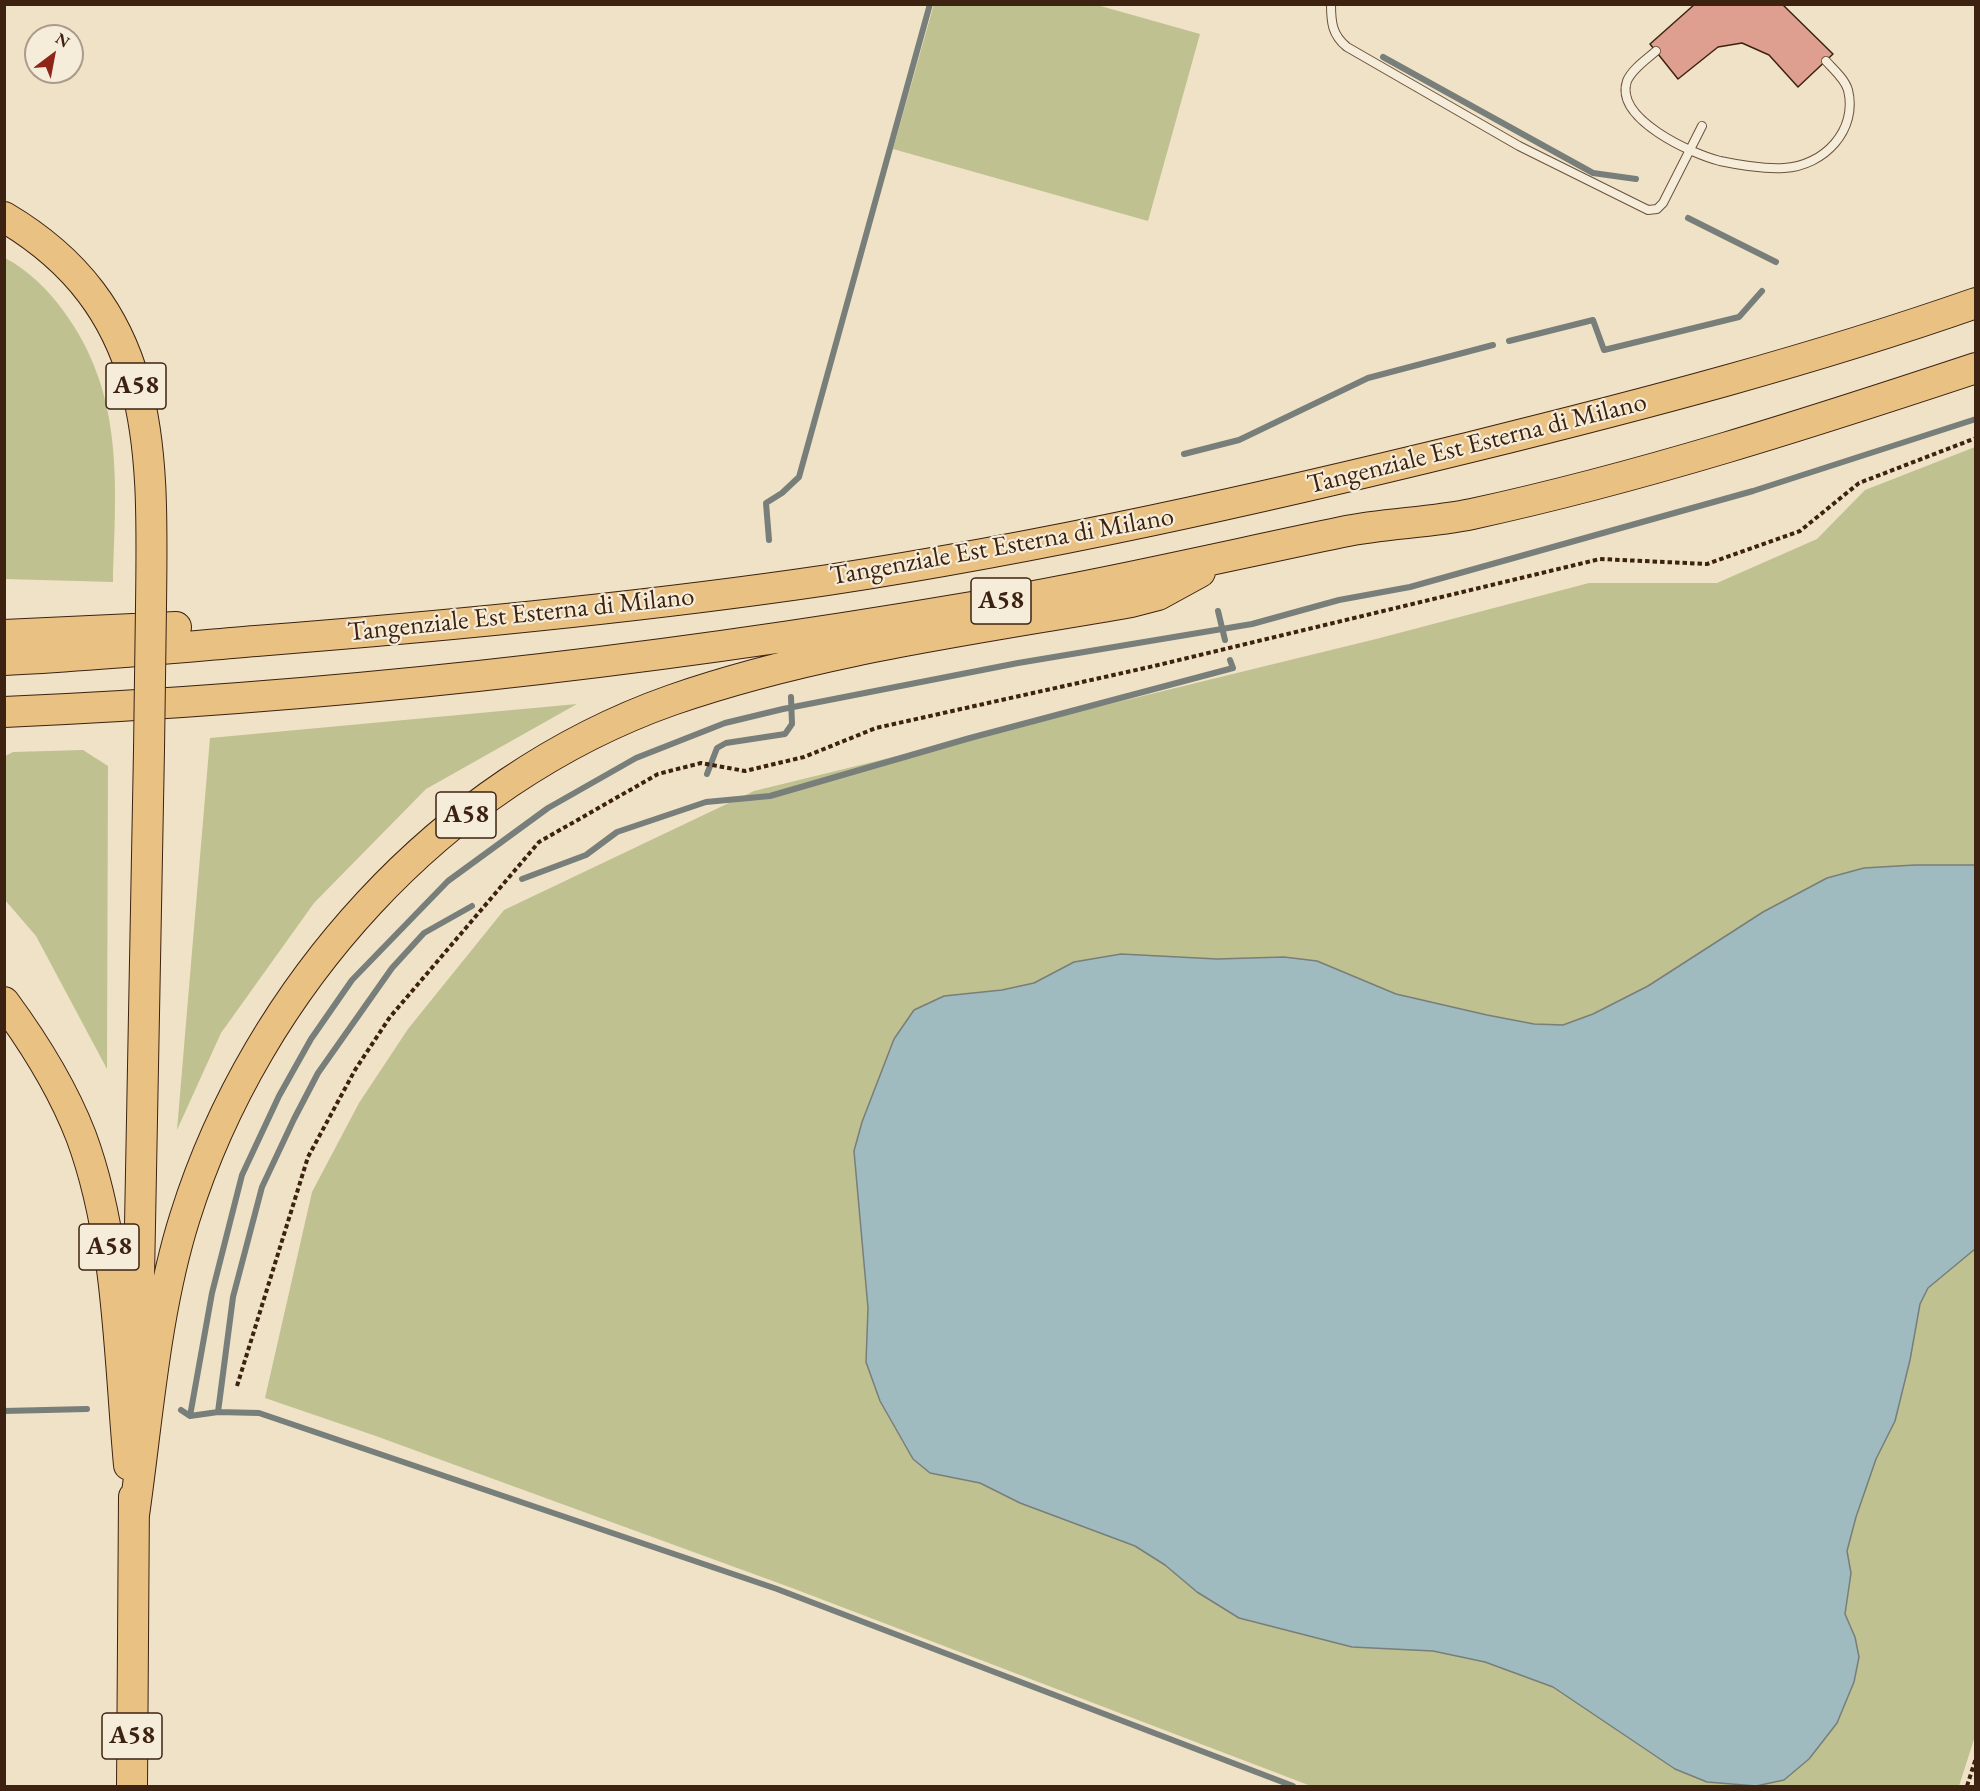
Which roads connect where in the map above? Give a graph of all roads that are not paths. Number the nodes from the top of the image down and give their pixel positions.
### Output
1 (1331, 4) edge
2 (1656, 51) dead end
3 (1826, 61) dead end
4 (1702, 126) dead end
5 (1690, 148) junction
6 (4, 218) edge
7 (1976, 303) edge
8 (1976, 368) edge
9 (1216, 561) junction
10 (416, 629) junction
11 (4, 635) edge
12 (4, 660) edge
13 (4, 712) edge
14 (4, 1002) edge
15 (134, 1515) junction
16 (132, 1786) edge

1 - 5 lane
2 - 5 lane
3 - 5 lane
4 - 5 lane
6 - 15 highway, A58, bridge
7 - 10 highway, Tangenziale Est Esterna di Milano / A58
8 - 9 highway, Tangenziale Est Esterna di Milano / A58
9 - 13 highway, Tangenziale Est Esterna di Milano / A58
9 - 15 highway, A58
10 - 11 highway, A58
10 - 12 highway, Tangenziale Est Esterna di Milano / A58
14 - 15 highway, A58
15 - 16 highway, A58

